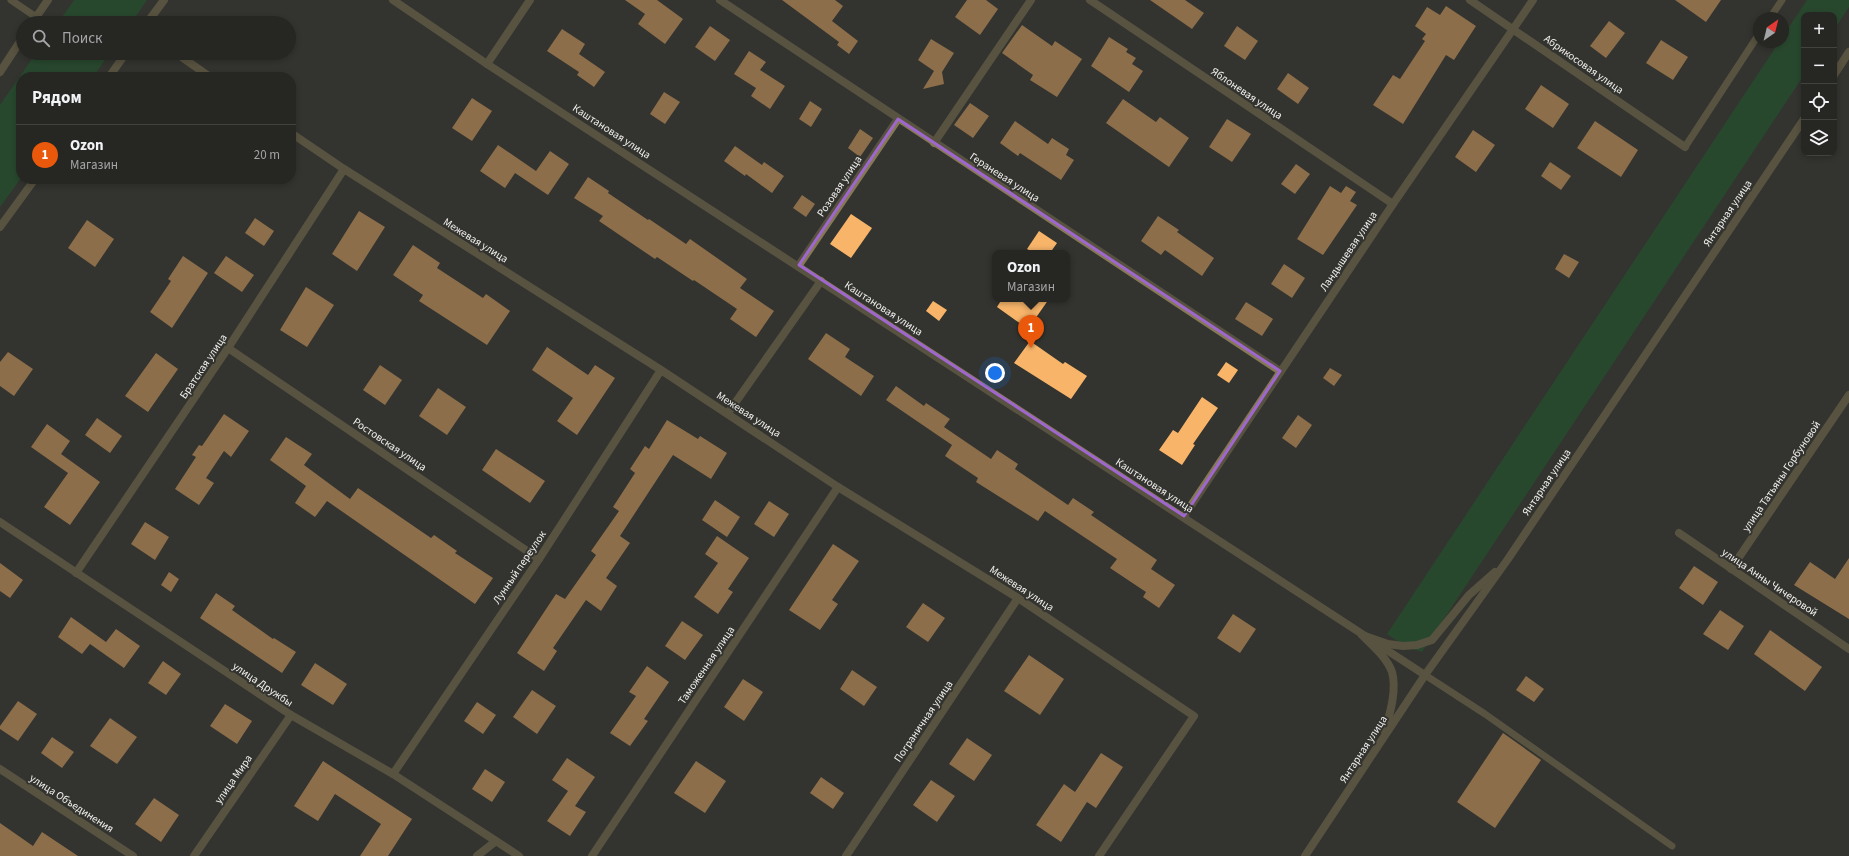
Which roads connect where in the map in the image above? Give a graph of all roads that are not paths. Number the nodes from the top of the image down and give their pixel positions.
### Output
1 (11, 0) edge
2 (48, 0) edge
3 (164, 0) edge
4 (393, 0) edge
5 (530, 0) edge
6 (720, 0) edge
7 (1031, 0) edge
8 (1090, 0) edge
9 (1470, 0) edge
10 (1533, 0) edge
11 (1782, 0) edge
12 (1774, 12) edge
13 (29, 16) edge
14 (37, 16) edge
15 (152, 16) edge
16 (1514, 29) junction
17 (1753, 43) edge
18 (16, 48) edge
19 (1849, 52) edge
20 (121, 60) edge
21 (186, 60) edge
22 (487, 64) junction
23 (1837, 70) edge
24 (0, 72) edge
25 (113, 72) edge
26 (203, 72) edge
27 (898, 119) junction
28 (1803, 120) edge
29 (296, 136) edge
30 (934, 143) junction
31 (1685, 147) joint
32 (344, 169) junction
33 (31, 184) edge
34 (1392, 204) junction
35 (0, 227) edge
36 (798, 265) junction
37 (821, 280) junction
38 (228, 348) junction
39 (661, 370) junction
40 (1280, 372) junction
41 (1849, 395) edge
42 (728, 413) junction
43 (838, 487) junction
44 (1184, 516) junction
45 (0, 522) edge
46 (1679, 533) dead end
47 (539, 559) junction
48 (1508, 559) junction
49 (1731, 569) junction
50 (76, 573) junction
51 (1018, 598) junction
52 (1362, 635) junction
53 (1849, 649) edge
54 (1425, 675) junction
55 (291, 715) junction
56 (1384, 736) junction
57 (0, 769) edge
58 (393, 774) junction
59 (496, 841) junction
60 (1672, 846) dead end
61 (133, 856) edge
62 (194, 856) edge
63 (477, 856) edge
64 (519, 856) edge
65 (592, 856) edge
66 (846, 856) edge
67 (1099, 856) edge
68 (1305, 856) edge

1 - 13 lane
2 - 14 street
3 - 15 street
4 - 22 street, Каштановая улица
5 - 22 street
6 - 27 street, Гераневая улица
7 - 30 street
8 - 34 street, Яблоневая улица
9 - 16 street, Абрикосовая улица
10 - 16 street, Ландышевая улица
11 - 12 lane
16 - 31 street, Абрикосовая улица
16 - 34 street, Ландышевая улица
17 - 31 lane
18 - 24 street
19 - 23 street
20 - 25 street
21 - 26 street
22 - 36 street, Каштановая улица
27 - 30 street, Гераневая улица
27 - 36 street, Розовая улица
28 - 48 street, Янтарная улица
29 - 32 street, Межевая улица
30 - 40 street, Гераневая улица
32 - 38 street, Братская улица
32 - 39 street, Межевая улица
33 - 35 street
34 - 40 street, Ландышевая улица
36 - 37 street, Каштановая улица
37 - 42 street
37 - 44 street, Каштановая улица
38 - 47 street, Ростовская улица
38 - 50 street, Братская улица
39 - 42 street, Межевая улица
39 - 47 street, Лунный переулок
40 - 44 street, Ландышевая улица
41 - 49 street, улица Татьяны Горбуновой
42 - 43 street, Межевая улица
43 - 51 street, Межевая улица
43 - 65 street, Таможенная улица
44 - 52 street, Каштановая улица
45 - 50 street, улица Дружбы
46 - 49 street, улица Анны Чичеровой
47 - 58 street, Лунный переулок
48 - 52 street
48 - 54 street, Янтарная улица
49 - 53 street, улица Анны Чичеровой
50 - 55 street, улица Дружбы
51 - 66 street, Пограничная улица
51 - 67 street, Межевая улица
52 - 54 street
52 - 56 street
54 - 56 street, Янтарная улица
54 - 60 lane
55 - 58 street, улица Дружбы
55 - 62 street, улица Мира
56 - 68 street, Янтарная улица
57 - 61 street, улица Объединения
58 - 59 street, улица Дружбы
59 - 63 street
59 - 64 street, улица Дружбы

